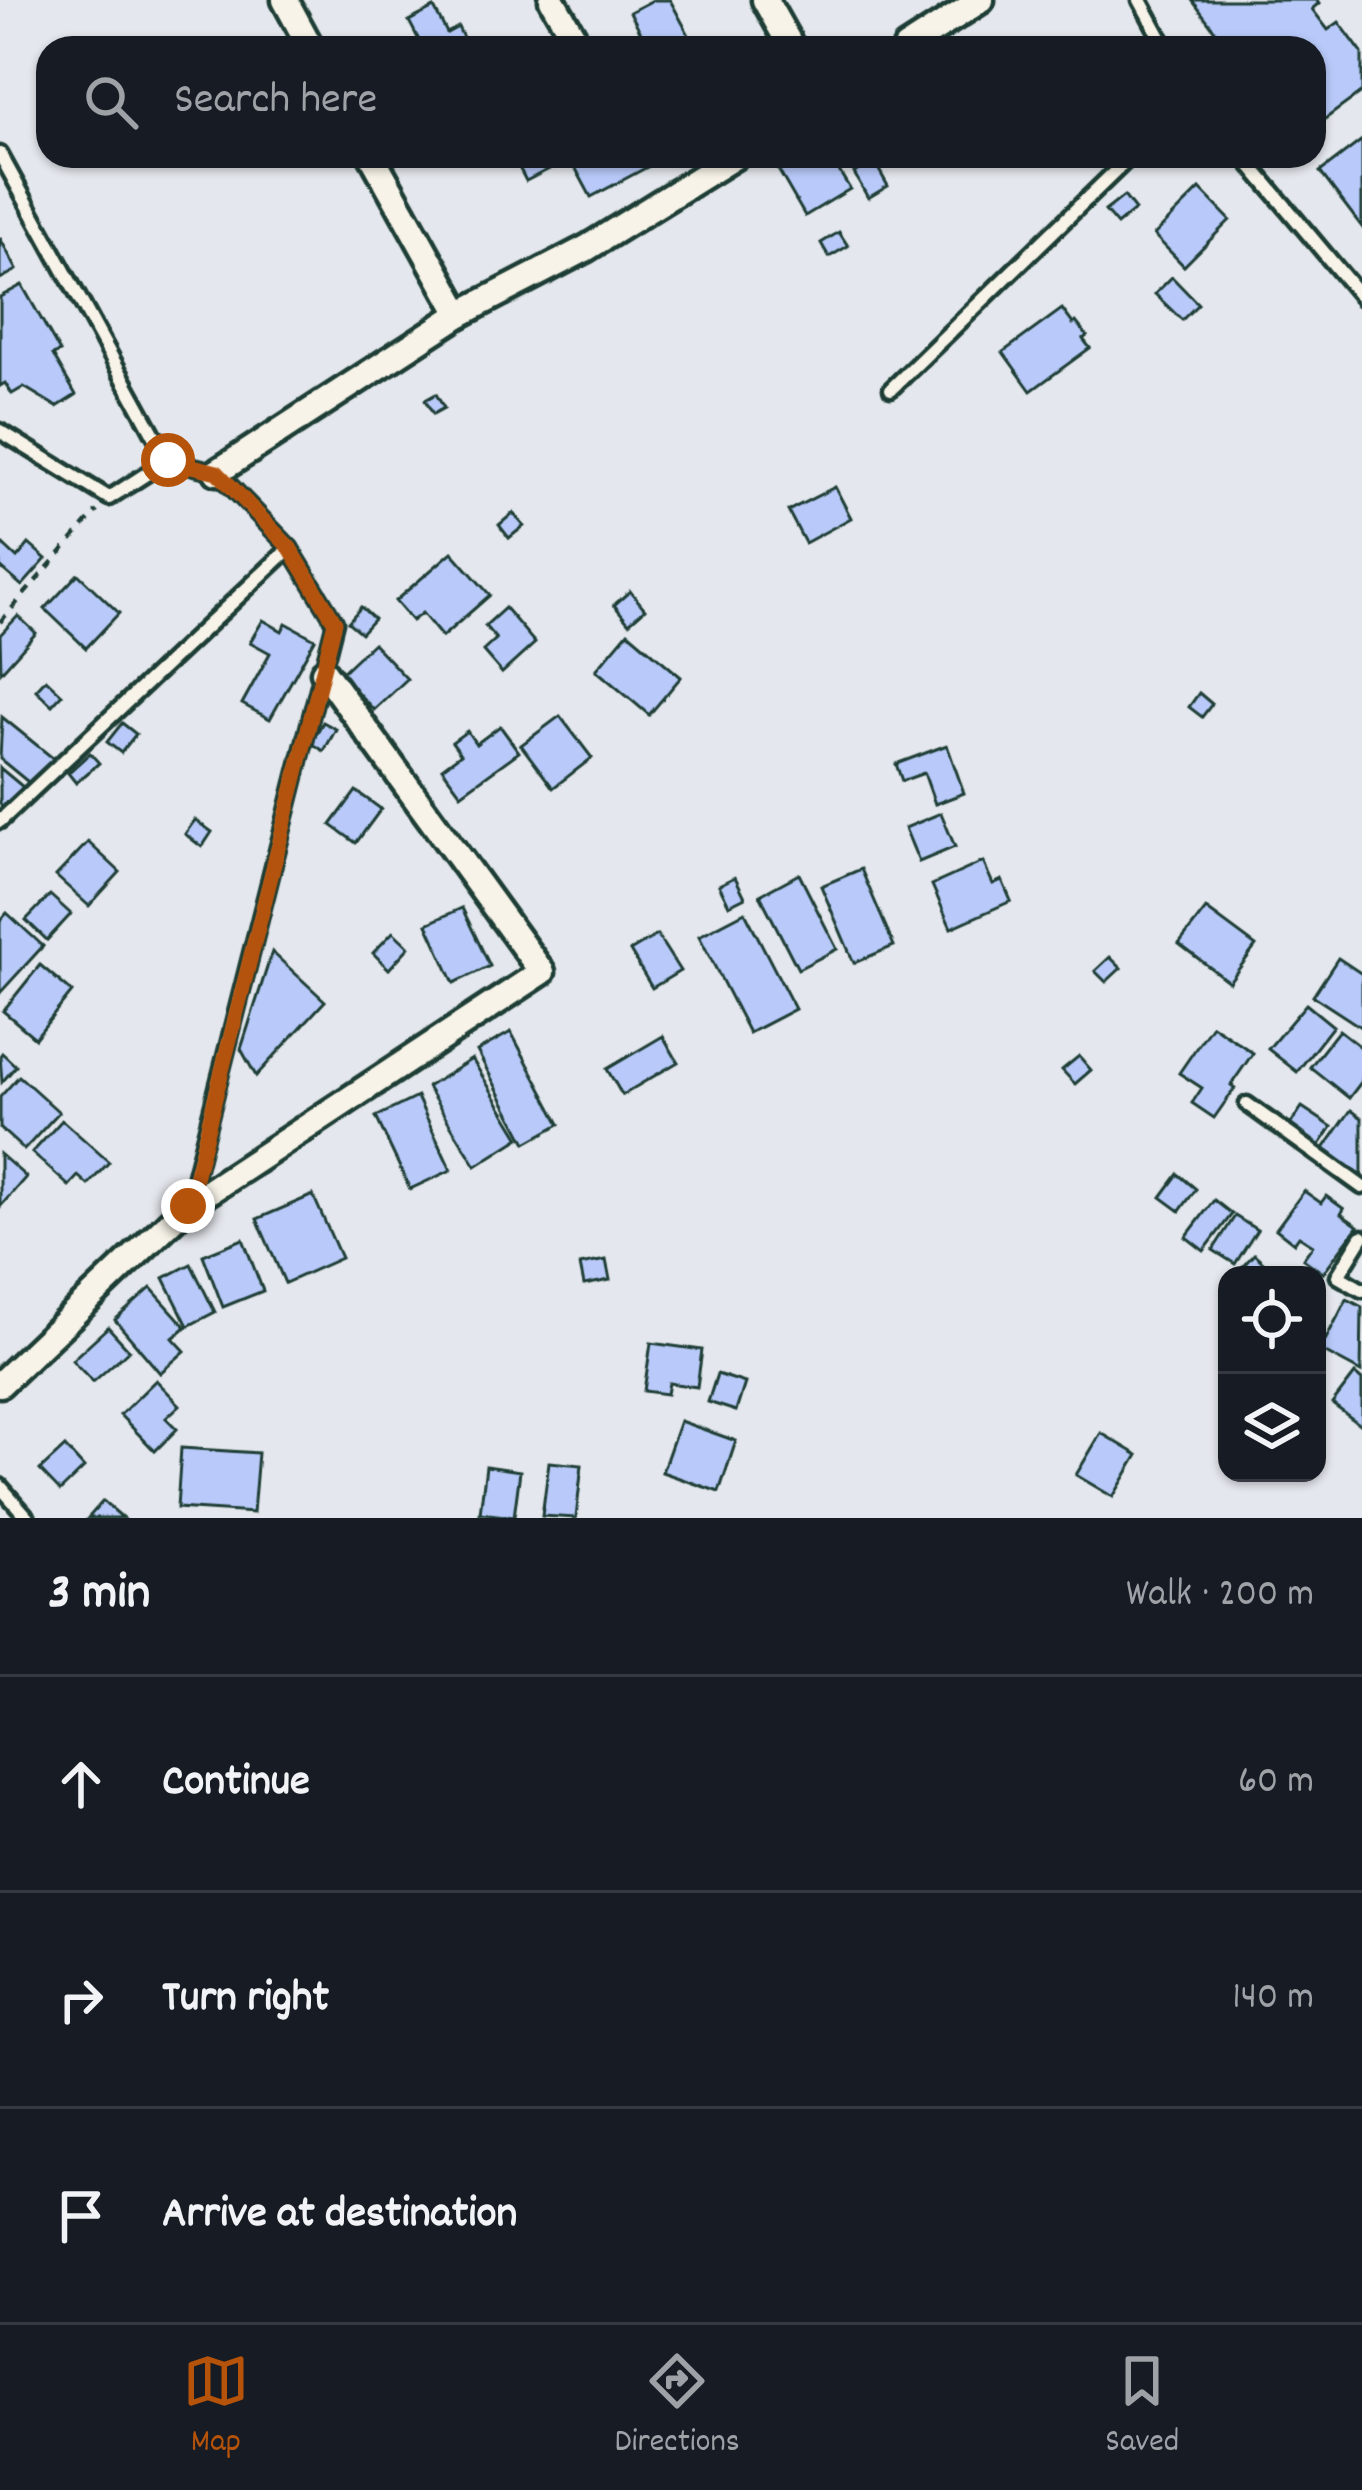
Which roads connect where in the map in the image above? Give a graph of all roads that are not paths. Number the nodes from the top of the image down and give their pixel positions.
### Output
1 (284, 0) edge
2 (552, 0) edge
3 (765, 0) edge
4 (981, 0) edge
5 (1140, 0) edge
6 (304, 36) edge
7 (573, 36) edge
8 (785, 36) edge
9 (925, 36) edge
10 (1160, 36) edge
11 (0, 154) edge
12 (379, 168) edge
13 (716, 168) edge
14 (1119, 168) edge
15 (1254, 168) edge
16 (1362, 298) edge
17 (460, 314) junction
18 (890, 389) dead end
19 (0, 431) edge
20 (168, 460) junction
21 (217, 472) junction
22 (290, 548) junction
23 (324, 672) junction
24 (0, 821) edge
25 (1247, 1104) dead end
26 (1362, 1187) edge
27 (188, 1206) junction
28 (1362, 1237) edge
29 (1362, 1290) edge
30 (0, 1384) edge
31 (0, 1486) edge
32 (28, 1518) edge

1 - 6 street
2 - 7 street
3 - 8 street
4 - 9 street
5 - 10 lane
11 - 20 lane
12 - 17 street
13 - 17 street
14 - 18 lane
15 - 16 lane
17 - 21 street
19 - 20 lane
20 - 21 lane
21 - 22 lane
22 - 23 lane
22 - 24 lane
23 - 27 lane
23 - 27 street
25 - 26 lane
27 - 30 street
28 - 29 lane
31 - 32 lane

